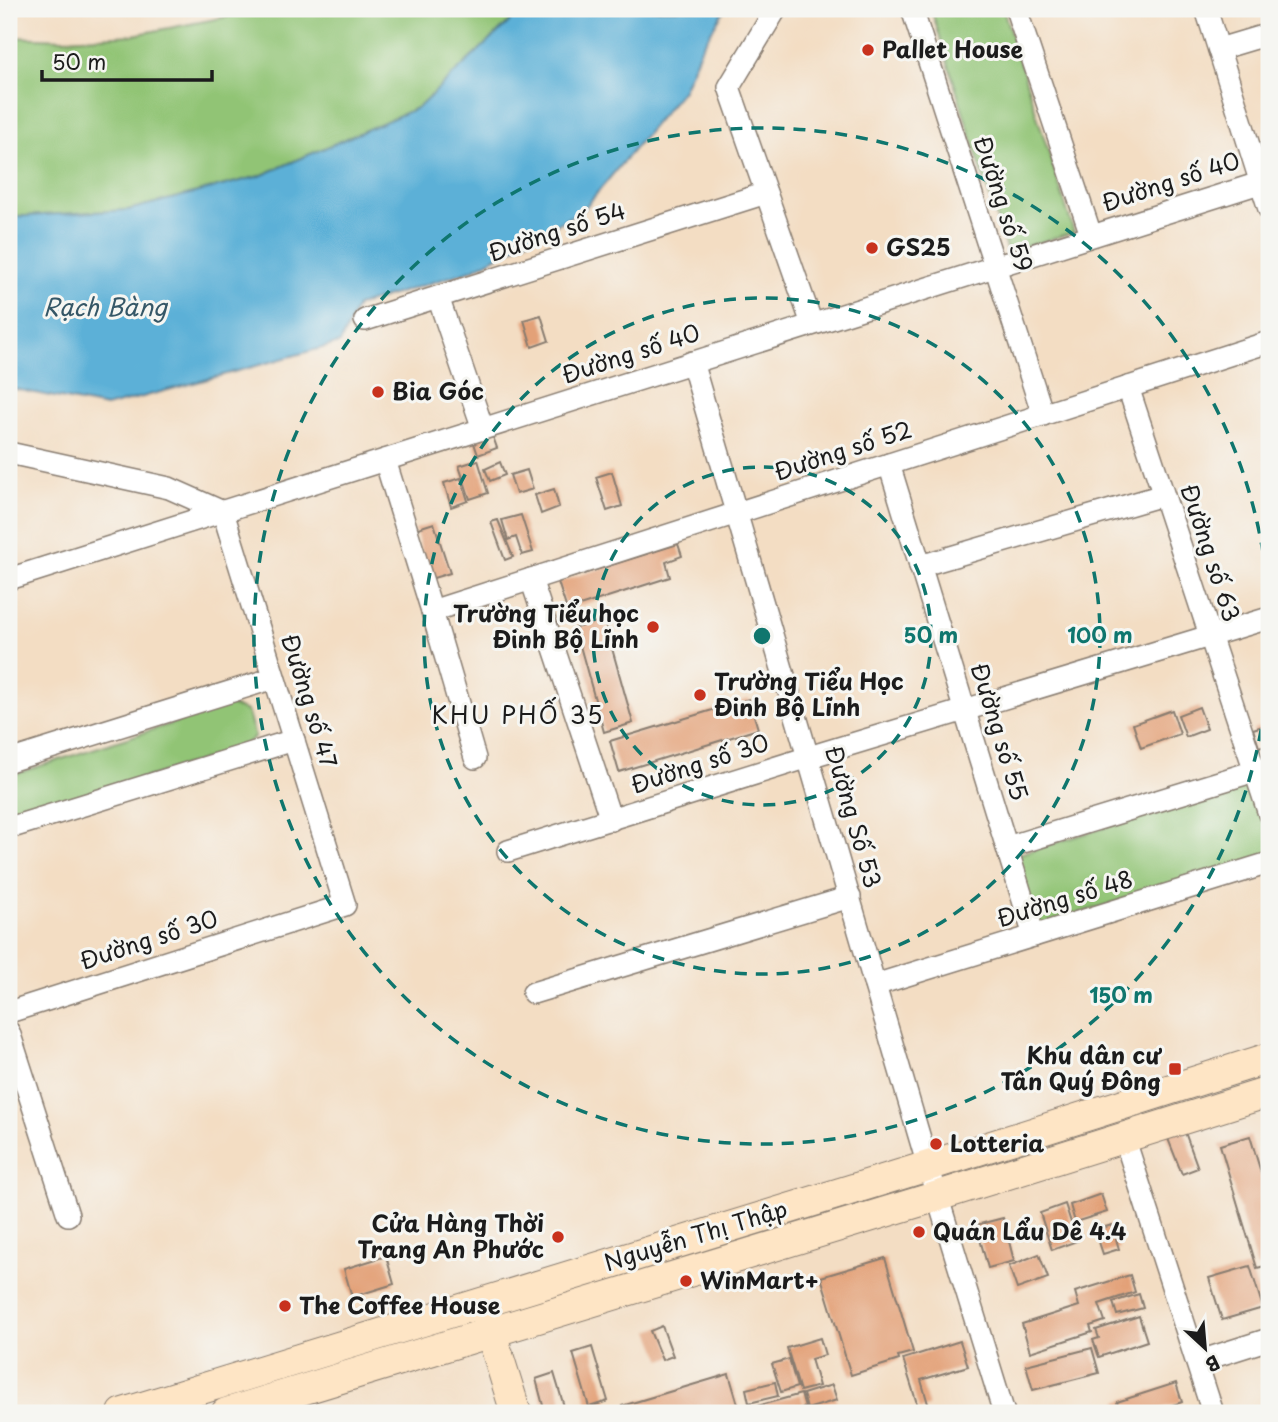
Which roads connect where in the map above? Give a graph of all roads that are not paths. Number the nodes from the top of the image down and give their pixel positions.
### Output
1 (776, 9) edge
2 (912, 9) edge
3 (1016, 9) edge
4 (1206, 9) edge
5 (1269, 34) edge
6 (1219, 50) junction
7 (1265, 181) edge
8 (766, 193) junction
9 (1269, 209) edge
10 (1091, 235) junction
11 (995, 266) junction
12 (438, 297) junction
13 (365, 320) dead end
14 (812, 324) junction
15 (1269, 342) edge
16 (692, 362) junction
17 (1128, 387) junction
18 (1043, 415) junction
19 (482, 429) junction
20 (9, 453) edge
21 (385, 460) junction
22 (889, 464) junction
23 (1163, 495) junction
24 (223, 512) junction
25 (737, 513) junction
26 (920, 566) junction
27 (9, 579) edge
28 (531, 579) junction
29 (432, 611) junction
30 (1269, 618) edge
31 (1210, 636) junction
32 (274, 678) junction
33 (965, 709) junction
34 (293, 740) junction
35 (808, 757) junction
36 (475, 758) dead end
37 (9, 761) edge
38 (1255, 771) junction
39 (1269, 814) edge
40 (611, 820) junction
41 (9, 828) edge
42 (1007, 846) junction
43 (508, 851) dead end
44 (1269, 863) edge
45 (850, 897) junction
46 (345, 905) joint
47 (1034, 936) junction
48 (875, 985) junction
49 (533, 993) dead end
50 (9, 1013) edge
51 (9, 1032) edge
52 (1269, 1058) edge
53 (1269, 1092) edge
54 (1124, 1137) junction
55 (928, 1166) junction
56 (938, 1196) junction
57 (68, 1215) dead end
58 (481, 1302) junction
59 (490, 1332) junction
60 (1269, 1339) edge
61 (1197, 1362) junction
62 (122, 1413) edge
63 (226, 1413) edge
64 (516, 1413) edge
65 (1004, 1413) edge
66 (1213, 1413) edge

1 - 8 street
2 - 11 street, Đường số 59
3 - 10 street
4 - 6 street
5 - 6 street
6 - 7 street
7 - 9 street
7 - 10 street, Đường số 40
8 - 12 street, Đường số 54
8 - 14 street
10 - 11 street, Đường số 40
11 - 14 street, Đường số 40
11 - 18 street, Đường số 59
12 - 13 street, Đường số 54
12 - 19 street
14 - 16 street, Đường số 40
15 - 17 street, Đường số 52
16 - 19 street, Đường số 40
16 - 25 street, Đường Số 53
17 - 18 street, Đường số 52
17 - 23 street, Đường số 63
18 - 22 street, Đường số 52
19 - 21 street, Đường số 40
20 - 24 street
21 - 24 street, Đường số 40
21 - 29 street
22 - 25 street, Đường số 52
22 - 26 street, Đường số 55
23 - 26 street
23 - 31 street, Đường số 63
24 - 27 street, Đường số 40
24 - 32 street, Đường số 47
25 - 28 street, Đường số 52
25 - 35 street, Đường Số 53
26 - 33 street, Đường số 55
28 - 29 street, Đường số 52
28 - 40 street
29 - 36 street
30 - 31 street, Đường số 30
31 - 33 street, Đường số 30
31 - 38 street, Đường số 63
32 - 34 street, Đường số 47
32 - 37 street
33 - 35 street, Đường số 30
33 - 42 street, Đường số 55
34 - 41 street
34 - 46 street, Đường số 47
35 - 40 street, Đường số 30
35 - 45 street, Đường Số 53
38 - 39 street, Đường số 63
38 - 42 street
40 - 43 street, Đường số 30
42 - 47 street, Đường số 55
44 - 47 street, Đường số 48
45 - 48 street, Đường Số 53
45 - 49 street
46 - 50 street, Đường số 30
47 - 48 street, Đường số 48
48 - 55 street, Đường Số 53
51 - 57 street
52 - 55 main road, Nguyễn Thị Thập
53 - 54 main road, Nguyễn Thị Thập
54 - 56 main road, Nguyễn Thị Thập
54 - 61 street
55 - 56 street, Đường Số 53
55 - 58 main road, Nguyễn Thị Thập
56 - 59 main road, Nguyễn Thị Thập
56 - 65 street, Đường Số 53
58 - 59 main road
58 - 62 main road, Nguyễn Thị Thập
59 - 63 main road, Nguyễn Thị Thập
59 - 64 main road
60 - 61 street
61 - 66 street

